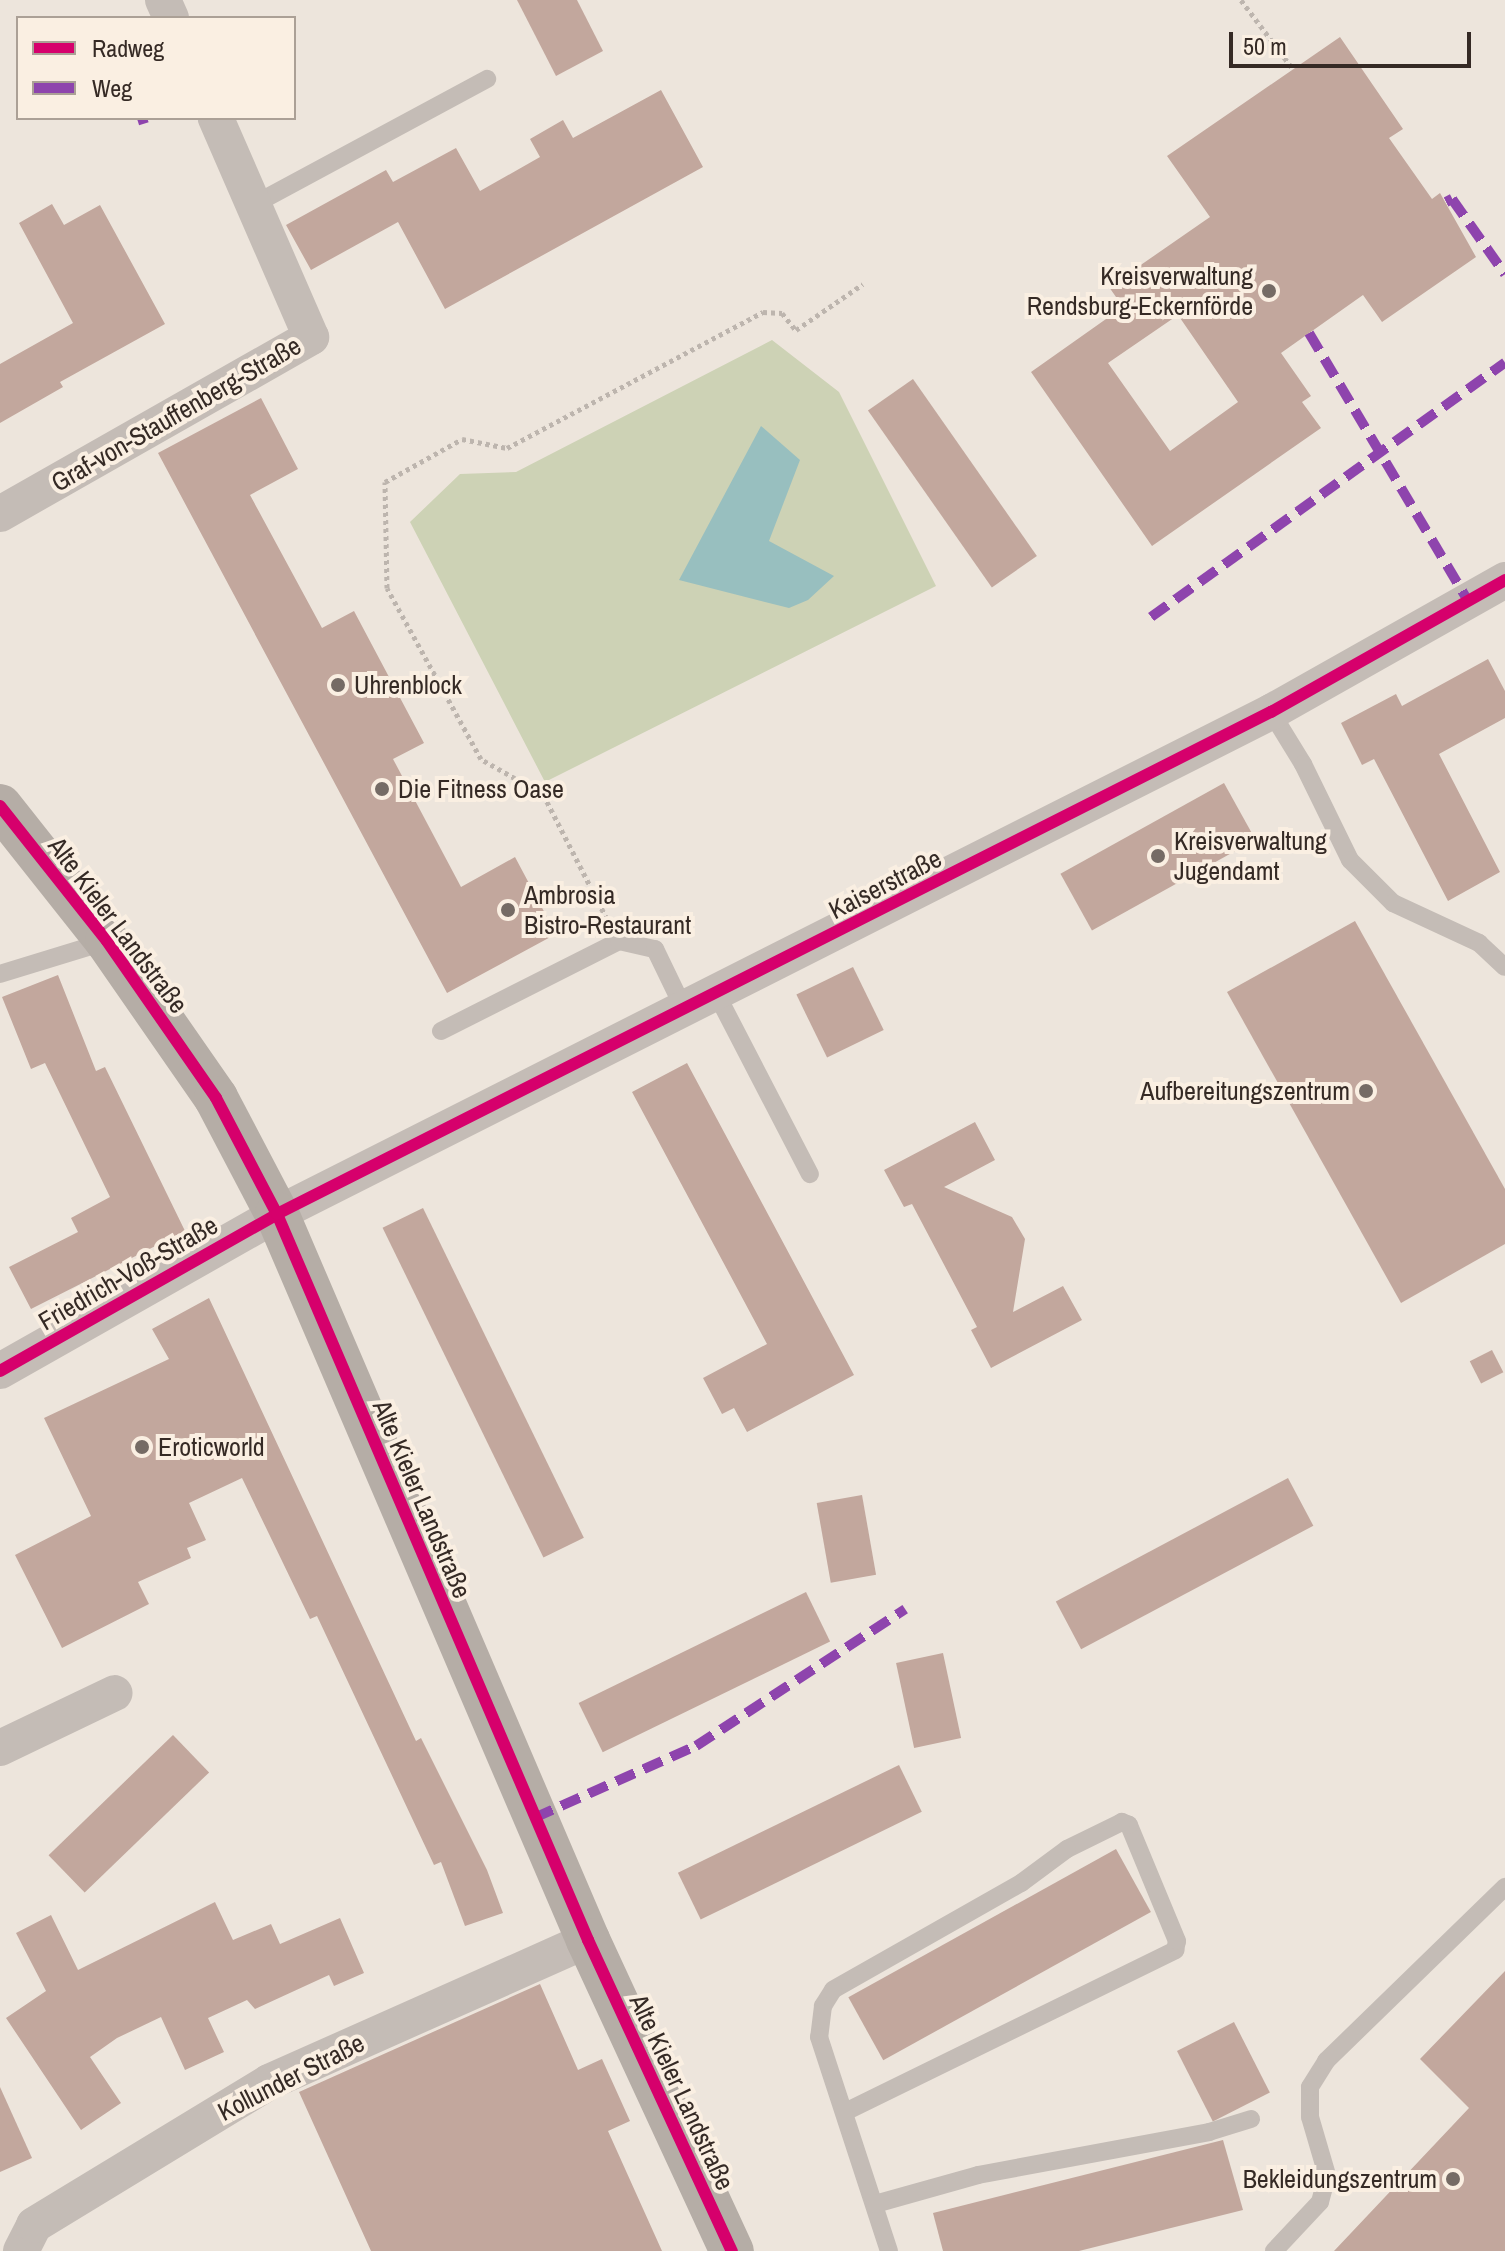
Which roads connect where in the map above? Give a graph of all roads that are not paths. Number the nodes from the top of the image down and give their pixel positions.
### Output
1 (487, 79) dead end
2 (217, 120) edge
3 (253, 205) junction
4 (0, 514) edge
5 (1505, 580) edge
6 (1271, 712) junction
7 (0, 806) edge
8 (107, 941) junction
9 (1505, 967) edge
10 (0, 974) edge
11 (716, 993) junction
12 (684, 1009) junction
13 (441, 1031) dead end
14 (810, 1174) dead end
15 (277, 1214) junction
16 (0, 1371) edge
17 (115, 1693) dead end
18 (0, 1748) edge
19 (1505, 1887) edge
20 (588, 1940) junction
21 (845, 2112) junction
22 (1251, 2119) dead end
23 (875, 2204) junction
24 (21, 2251) edge
25 (732, 2251) edge
26 (889, 2251) edge
27 (1274, 2251) edge

1 - 3 lane
2 - 3 street, Graf-von-Stauffenberg-Straße
3 - 4 street, Graf-von-Stauffenberg-Straße
5 - 6 street, Kaiserstraße
6 - 9 lane
6 - 11 street, Kaiserstraße
7 - 8 street, Alte Kieler Landstraße
8 - 10 lane
8 - 15 street, Alte Kieler Landstraße
11 - 12 street, Kaiserstraße
11 - 14 lane
12 - 13 lane
12 - 15 street, Kaiserstraße
15 - 16 street, Friedrich-Voß-Straße
15 - 20 street, Alte Kieler Landstraße
17 - 18 street
19 - 27 lane
20 - 24 street, Kollunder Straße
20 - 25 street, Alte Kieler Landstraße
21 - 21 lane
21 - 23 lane
22 - 23 lane
23 - 26 lane

